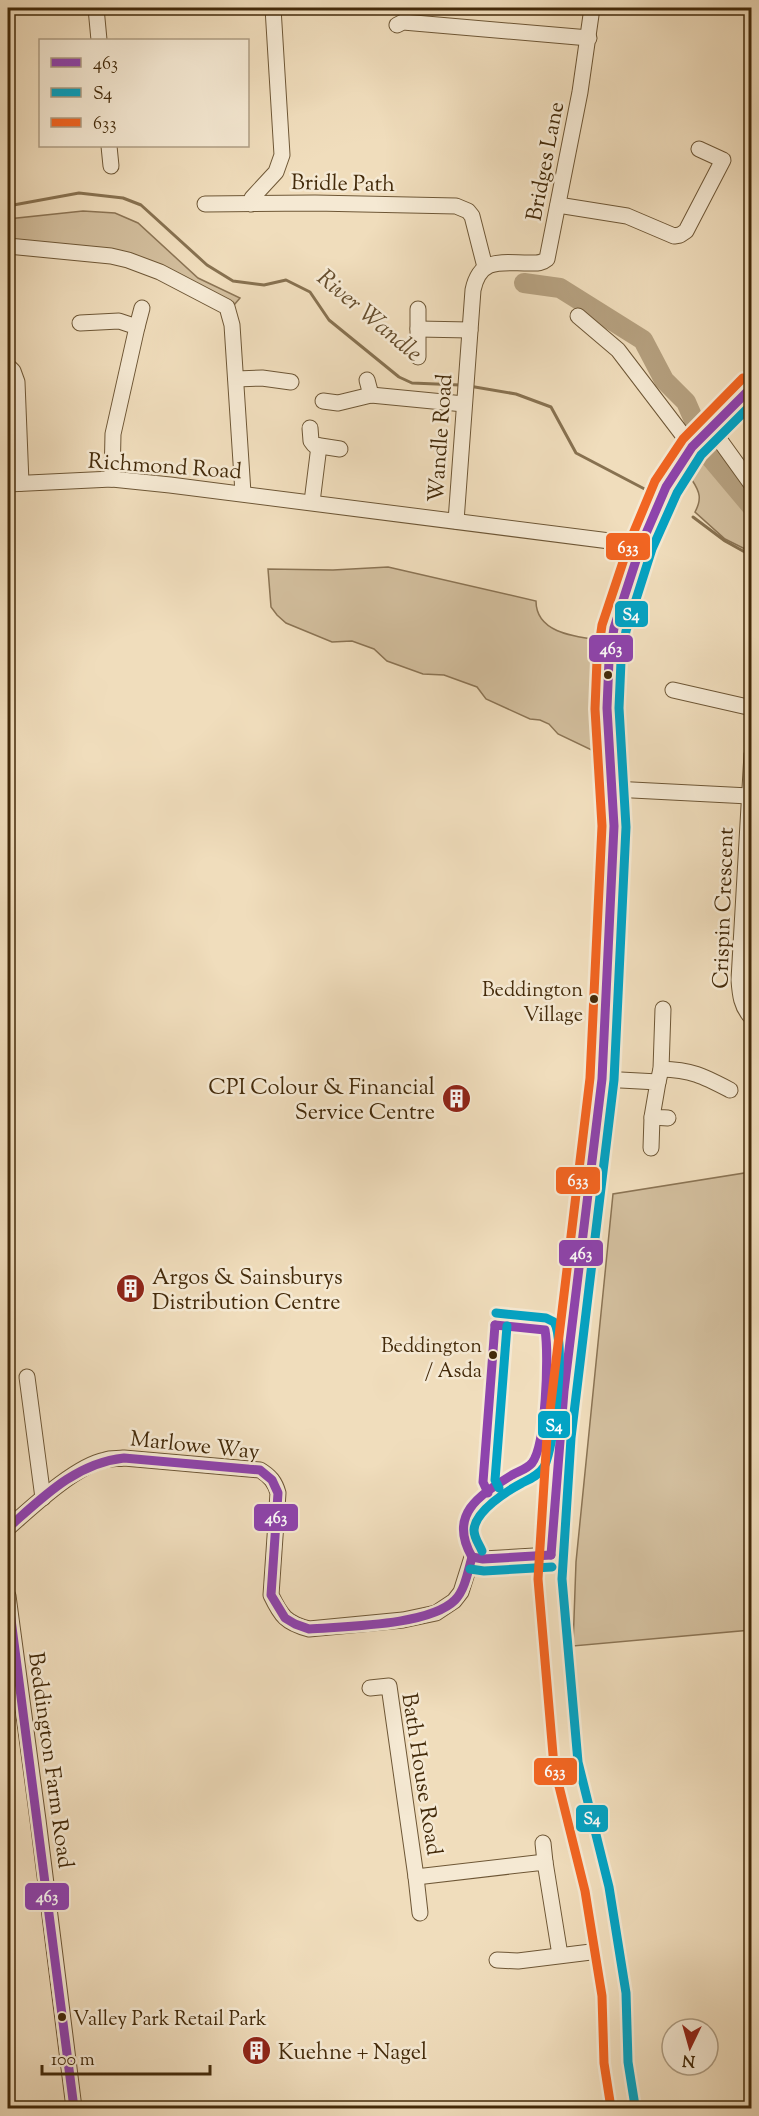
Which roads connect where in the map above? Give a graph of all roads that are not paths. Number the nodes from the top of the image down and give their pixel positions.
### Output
1 (96, 8) edge
2 (273, 8) edge
3 (592, 8) edge
4 (397, 25) dead end
5 (589, 38) junction
6 (99, 39) edge
7 (109, 147) edge
8 (699, 149) dead end
9 (111, 166) dead end
10 (205, 204) dead end
11 (251, 204) junction
12 (558, 205) junction
13 (8, 246) edge
14 (485, 267) junction
15 (142, 308) dead end
16 (418, 309) dead end
17 (578, 316) dead end
18 (80, 323) dead end
19 (137, 327) junction
20 (418, 329) junction
21 (470, 330) junction
22 (418, 357) dead end
23 (8, 366) edge
24 (236, 380) junction
25 (367, 380) dead end
26 (291, 382) dead end
27 (752, 386) edge
28 (371, 395) junction
29 (464, 400) junction
30 (322, 401) dead end
31 (310, 428) dead end
32 (711, 428) junction
33 (319, 446) junction
34 (692, 447) junction
35 (340, 449) dead end
36 (112, 479) junction
37 (14, 484) edge
38 (752, 484) edge
39 (243, 493) junction
40 (312, 502) junction
41 (456, 520) junction
42 (641, 545) junction
43 (673, 690) dead end
44 (752, 708) edge
45 (752, 753) edge
46 (613, 789) junction
47 (749, 796) junction
48 (748, 892) edge
49 (663, 1009) dead end
50 (752, 1018) edge
51 (659, 1076) junction
52 (602, 1079) junction
53 (730, 1090) dead end
54 (652, 1117) junction
55 (668, 1118) dead end
56 (651, 1148) dead end
57 (27, 1377) dead end
58 (43, 1498) junction
59 (8, 1528) edge
60 (551, 1556) junction
61 (8, 1596) edge
62 (370, 1688) dead end
63 (543, 1843) dead end
64 (545, 1862) junction
65 (416, 1877) junction
66 (420, 1913) dead end
67 (607, 1950) junction
68 (560, 1955) junction
69 (497, 1959) dead end
70 (74, 2109) edge
71 (623, 2109) edge

1 - 6 street
2 - 11 street
3 - 5 street, Bridges Lane
4 - 5 street
5 - 12 street, Bridges Lane
7 - 9 street
8 - 12 street
10 - 11 street, Bridle Path
11 - 14 street, Bridle Path
12 - 14 street, Bridges Lane
13 - 24 street
14 - 21 street, Wandle Road
15 - 19 street
16 - 20 street
17 - 34 street
18 - 19 street
19 - 36 street
20 - 21 street
20 - 22 street
21 - 29 street, Wandle Road
23 - 37 street
24 - 26 street
24 - 39 street
25 - 28 street
27 - 32 main road
28 - 29 street
28 - 30 street
29 - 41 street, Wandle Road
31 - 33 street
32 - 34 main road
32 - 38 street
33 - 35 street
33 - 40 street
34 - 42 main road
36 - 37 street, Richmond Road
36 - 39 street, Richmond Road
39 - 40 street, Richmond Road
40 - 41 street, Richmond Road
41 - 42 street, Richmond Road
42 - 46 main road
43 - 44 street
45 - 47 street, Crispin Crescent
46 - 47 street
46 - 52 main road
47 - 48 street, Crispin Crescent
48 - 50 street, Crispin Crescent
49 - 51 street
51 - 52 street
51 - 53 street
51 - 54 street
52 - 60 main road
54 - 55 street
54 - 56 street
57 - 58 street
58 - 59 street, Marlowe Way
58 - 60 street, Marlowe Way
60 - 67 main road
61 - 70 street, Beddington Farm Road
62 - 65 street, Bath House Road
63 - 64 street
64 - 65 street, Bath House Road
64 - 68 street
65 - 66 street
67 - 68 street
67 - 71 main road
68 - 69 street

